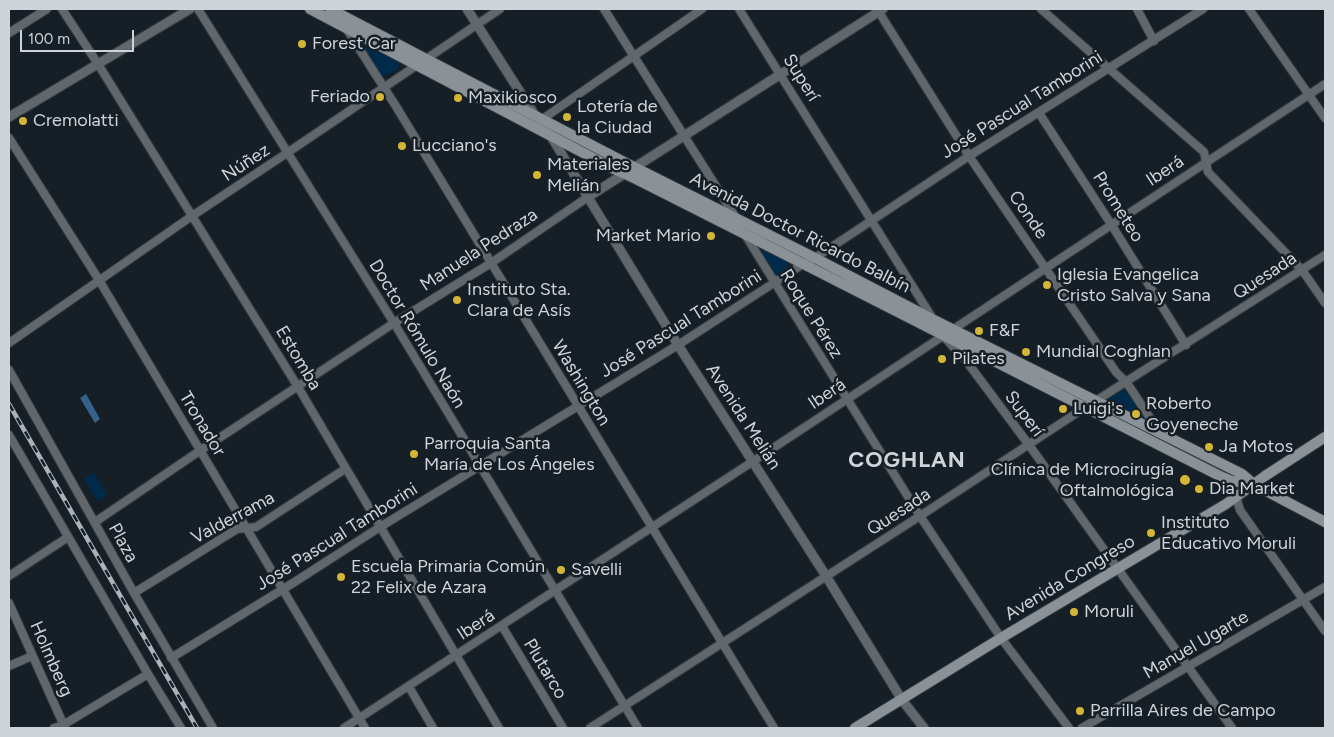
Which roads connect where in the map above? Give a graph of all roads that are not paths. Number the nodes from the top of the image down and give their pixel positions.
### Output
1 (47, 9) edge
2 (62, 9) edge
3 (190, 9) edge
4 (198, 9) edge
5 (310, 9) edge
6 (467, 9) edge
7 (500, 9) edge
8 (604, 9) edge
9 (702, 9) edge
10 (739, 9) edge
11 (1041, 9) edge
12 (1137, 9) edge
13 (1204, 9) edge
14 (1249, 9) edge
15 (333, 10) edge
16 (879, 10) edge
17 (477, 24) junction
18 (346, 28) junction
19 (9, 33) edge
20 (1154, 41) junction
21 (633, 56) junction
22 (426, 58) junction
23 (98, 64) junction
24 (417, 64) junction
25 (1110, 68) junction
26 (780, 74) junction
27 (1325, 84) edge
28 (384, 86) junction
29 (1308, 95) junction
30 (1039, 113) junction
31 (9, 117) edge
32 (1325, 118) edge
33 (538, 119) junction
34 (549, 135) junction
35 (684, 136) junction
36 (9, 138) edge
37 (287, 154) junction
38 (969, 156) junction
39 (1206, 163) junction
40 (635, 167) junction
41 (623, 174) junction
42 (588, 197) junction
43 (192, 216) junction
44 (736, 218) junction
45 (872, 219) junction
46 (1112, 224) junction
47 (745, 235) junction
48 (1325, 255) edge
49 (815, 258) junction
50 (491, 263) junction
51 (803, 264) junction
52 (1047, 268) junction
53 (1302, 270) junction
54 (99, 280) junction
55 (774, 283) junction
56 (1325, 303) edge
57 (934, 320) junction
58 (394, 323) junction
59 (953, 329) junction
60 (943, 335) junction
61 (9, 343) edge
62 (678, 345) junction
63 (1186, 345) junction
64 (9, 370) edge
65 (1126, 383) junction
66 (298, 387) junction
67 (846, 399) junction
68 (1096, 401) junction
69 (578, 405) junction
70 (1086, 408) junction
71 (9, 435) edge
72 (1161, 435) junction
73 (1325, 437) edge
74 (1029, 445) junction
75 (201, 450) junction
76 (752, 462) junction
77 (480, 466) junction
78 (345, 469) junction
79 (1232, 481) junction
80 (1255, 485) junction
81 (1236, 497) junction
82 (920, 516) junction
83 (95, 522) junction
84 (1325, 522) edge
85 (380, 527) junction
86 (247, 528) junction
87 (652, 528) junction
88 (68, 536) junction
89 (1118, 569) junction
90 (9, 576) edge
91 (826, 576) junction
92 (1325, 587) edge
93 (283, 589) junction
94 (555, 591) junction
95 (134, 593) junction
96 (1303, 600) junction
97 (9, 603) edge
98 (502, 626) junction
99 (1325, 631) edge
100 (1001, 638) junction
101 (721, 643) junction
102 (32, 656) junction
103 (456, 656) junction
104 (171, 658) junction
105 (9, 666) edge
106 (1187, 667) junction
107 (148, 674) junction
108 (409, 687) junction
109 (902, 700) junction
110 (625, 706) junction
111 (359, 718) junction
112 (64, 726) edge
113 (54, 728) edge
114 (181, 728) edge
115 (213, 728) edge
116 (344, 728) edge
117 (364, 728) edge
118 (433, 728) edge
119 (498, 728) edge
120 (563, 728) edge
121 (590, 728) edge
122 (638, 728) edge
123 (774, 728) edge
124 (855, 728) edge
125 (924, 728) edge
126 (1069, 728) edge
127 (1082, 728) edge
128 (1232, 728) edge

1 - 19 street
2 - 23 street, Estomba
3 - 23 street
4 - 37 street, Doctor Rómulo Naón
5 - 18 main road, Avenida Doctor Ricardo Balbín
6 - 17 street, Avenida Melián
7 - 17 street, Núñez
8 - 21 street, Roque Pérez
9 - 21 street
10 - 26 street, Superí
11 - 25 street
12 - 20 street
13 - 20 street, José Pascual Tamborini
14 - 29 street
15 - 22 main road, Avenida Doctor Ricardo Balbín
16 - 26 street, Manuela Pedraza
16 - 38 street, Conde
17 - 22 street, Núñez
17 - 33 street, Avenida Melián
18 - 24 main road, Avenida Doctor Ricardo Balbín
18 - 28 street, Washington
20 - 25 street, José Pascual Tamborini
21 - 33 street
21 - 35 street, Roque Pérez
22 - 24 street, Núñez
22 - 33 main road, Avenida Doctor Ricardo Balbín
23 - 31 street
23 - 43 street, Estomba
24 - 28 street, Núñez
24 - 34 main road, Avenida Doctor Ricardo Balbín
25 - 30 street, José Pascual Tamborini
25 - 39 street
26 - 35 street, Manuela Pedraza
26 - 45 street, Superí
27 - 29 street, Iberá
28 - 37 street, Núñez
28 - 50 street, Washington
29 - 32 street
29 - 39 street, Iberá
30 - 38 street, José Pascual Tamborini
30 - 46 street, Prometeo
33 - 34 street, Avenida Melián
33 - 40 main road, Avenida Doctor Ricardo Balbín
34 - 41 main road, Avenida Doctor Ricardo Balbín
34 - 42 street, Avenida Melián
35 - 40 street, Manuela Pedraza
35 - 44 street, Roque Pérez
36 - 54 street, Tronador
37 - 43 street, Núñez
37 - 58 street, Doctor Rómulo Naón
38 - 45 street, José Pascual Tamborini
38 - 52 street, Conde
39 - 46 street, Iberá
39 - 53 street
40 - 41 street, Manuela Pedraza
40 - 44 main road, Avenida Doctor Ricardo Balbín
41 - 42 street, Manuela Pedraza
41 - 47 main road, Avenida Doctor Ricardo Balbín
42 - 50 street, Manuela Pedraza
42 - 62 street, Avenida Melián
43 - 54 street, Núñez
43 - 66 street, Estomba
44 - 47 street, Roque Pérez
44 - 49 main road, Avenida Doctor Ricardo Balbín
45 - 49 street, José Pascual Tamborini
45 - 57 street, Superí
46 - 52 street, Iberá
46 - 63 street, Prometeo
47 - 51 main road, Avenida Doctor Ricardo Balbín
47 - 55 street, Roque Pérez
48 - 53 street, Quesada
49 - 51 street, José Pascual Tamborini
49 - 57 main road, Avenida Doctor Ricardo Balbín
50 - 58 street, Manuela Pedraza
50 - 69 street, Washington
51 - 55 street, José Pascual Tamborini
51 - 60 main road, Avenida Doctor Ricardo Balbín
52 - 59 street, Iberá
52 - 65 street, Conde
53 - 56 street
53 - 63 street, Quesada
54 - 61 street, Núñez
54 - 75 street, Tronador
55 - 62 street, José Pascual Tamborini
55 - 67 street, Roque Pérez
57 - 59 main road, Avenida Doctor Ricardo Balbín
57 - 60 street, Superí
58 - 66 street, Manuela Pedraza
58 - 77 street, Doctor Rómulo Naón
59 - 60 street, Iberá
59 - 68 main road, Avenida Doctor Ricardo Balbín
60 - 67 street, Iberá
60 - 70 main road, Avenida Doctor Ricardo Balbín
60 - 74 street, Superí
62 - 69 street, José Pascual Tamborini
62 - 76 street, Avenida Melián
63 - 65 street, Quesada
64 - 83 street, Plaza
65 - 68 street, Quesada
65 - 72 street, Conde
66 - 75 street, Manuela Pedraza
66 - 78 street, Estomba
67 - 76 street, Iberá
67 - 82 street, Roque Pérez
68 - 70 street, Quesada
68 - 72 main road, Avenida Doctor Ricardo Balbín
69 - 77 street, José Pascual Tamborini
69 - 87 street, Washington
70 - 74 street, Quesada
70 - 79 main road, Avenida Doctor Ricardo Balbín
71 - 88 street
72 - 80 main road, Avenida Doctor Ricardo Balbín
73 - 80 main road, Avenida Congreso
74 - 82 street, Quesada
74 - 89 street, Superí
75 - 83 street, Manuela Pedraza
75 - 86 street, Tronador
76 - 87 street, Iberá
76 - 91 street, Avenida Melián
77 - 85 street, José Pascual Tamborini
77 - 94 street, Doctor Rómulo Naón
78 - 85 street, Estomba
78 - 86 street, Valderrama
79 - 80 main road, Avenida Doctor Ricardo Balbín
79 - 81 main road
80 - 81 main road, Avenida Congreso
80 - 84 main road, Avenida Doctor Ricardo Balbín
81 - 89 main road, Avenida Congreso
81 - 96 street
82 - 91 street, Quesada
82 - 100 street, Roque Pérez
83 - 95 street, Plaza
85 - 93 street, José Pascual Tamborini
85 - 103 street, Estomba
86 - 93 street, Tronador
86 - 95 street, Valderrama
87 - 94 street, Iberá
87 - 101 street, Washington
88 - 90 street
88 - 107 street
89 - 100 main road, Avenida Congreso
89 - 106 street, Superí
91 - 101 street, Quesada
91 - 109 street, Avenida Melián
92 - 96 street, Manuel Ugarte
93 - 104 street, José Pascual Tamborini
93 - 111 street, Tronador
94 - 98 street, Iberá
94 - 110 street, Doctor Rómulo Naón
95 - 104 street, Plaza
96 - 99 street
96 - 106 street, Manuel Ugarte
97 - 102 street, Holmberg
98 - 103 street, Iberá
98 - 120 street, Plutarco
100 - 109 main road, Avenida Congreso
100 - 126 street, Roque Pérez
101 - 110 street, Quesada
101 - 123 street, Washington
102 - 105 street
102 - 112 street, Holmberg
103 - 108 street, Iberá
103 - 119 street, Estomba
104 - 115 street, Plaza
106 - 127 street, Manuel Ugarte
106 - 128 street, Superí
107 - 112 street
107 - 114 street
108 - 111 street, Iberá
108 - 118 street
109 - 124 main road, Avenida Congreso
109 - 125 street, Avenida Melián
110 - 121 street, Quesada
110 - 122 street, Doctor Rómulo Naón
111 - 116 street, Iberá
111 - 117 street, Tronador
112 - 113 street

